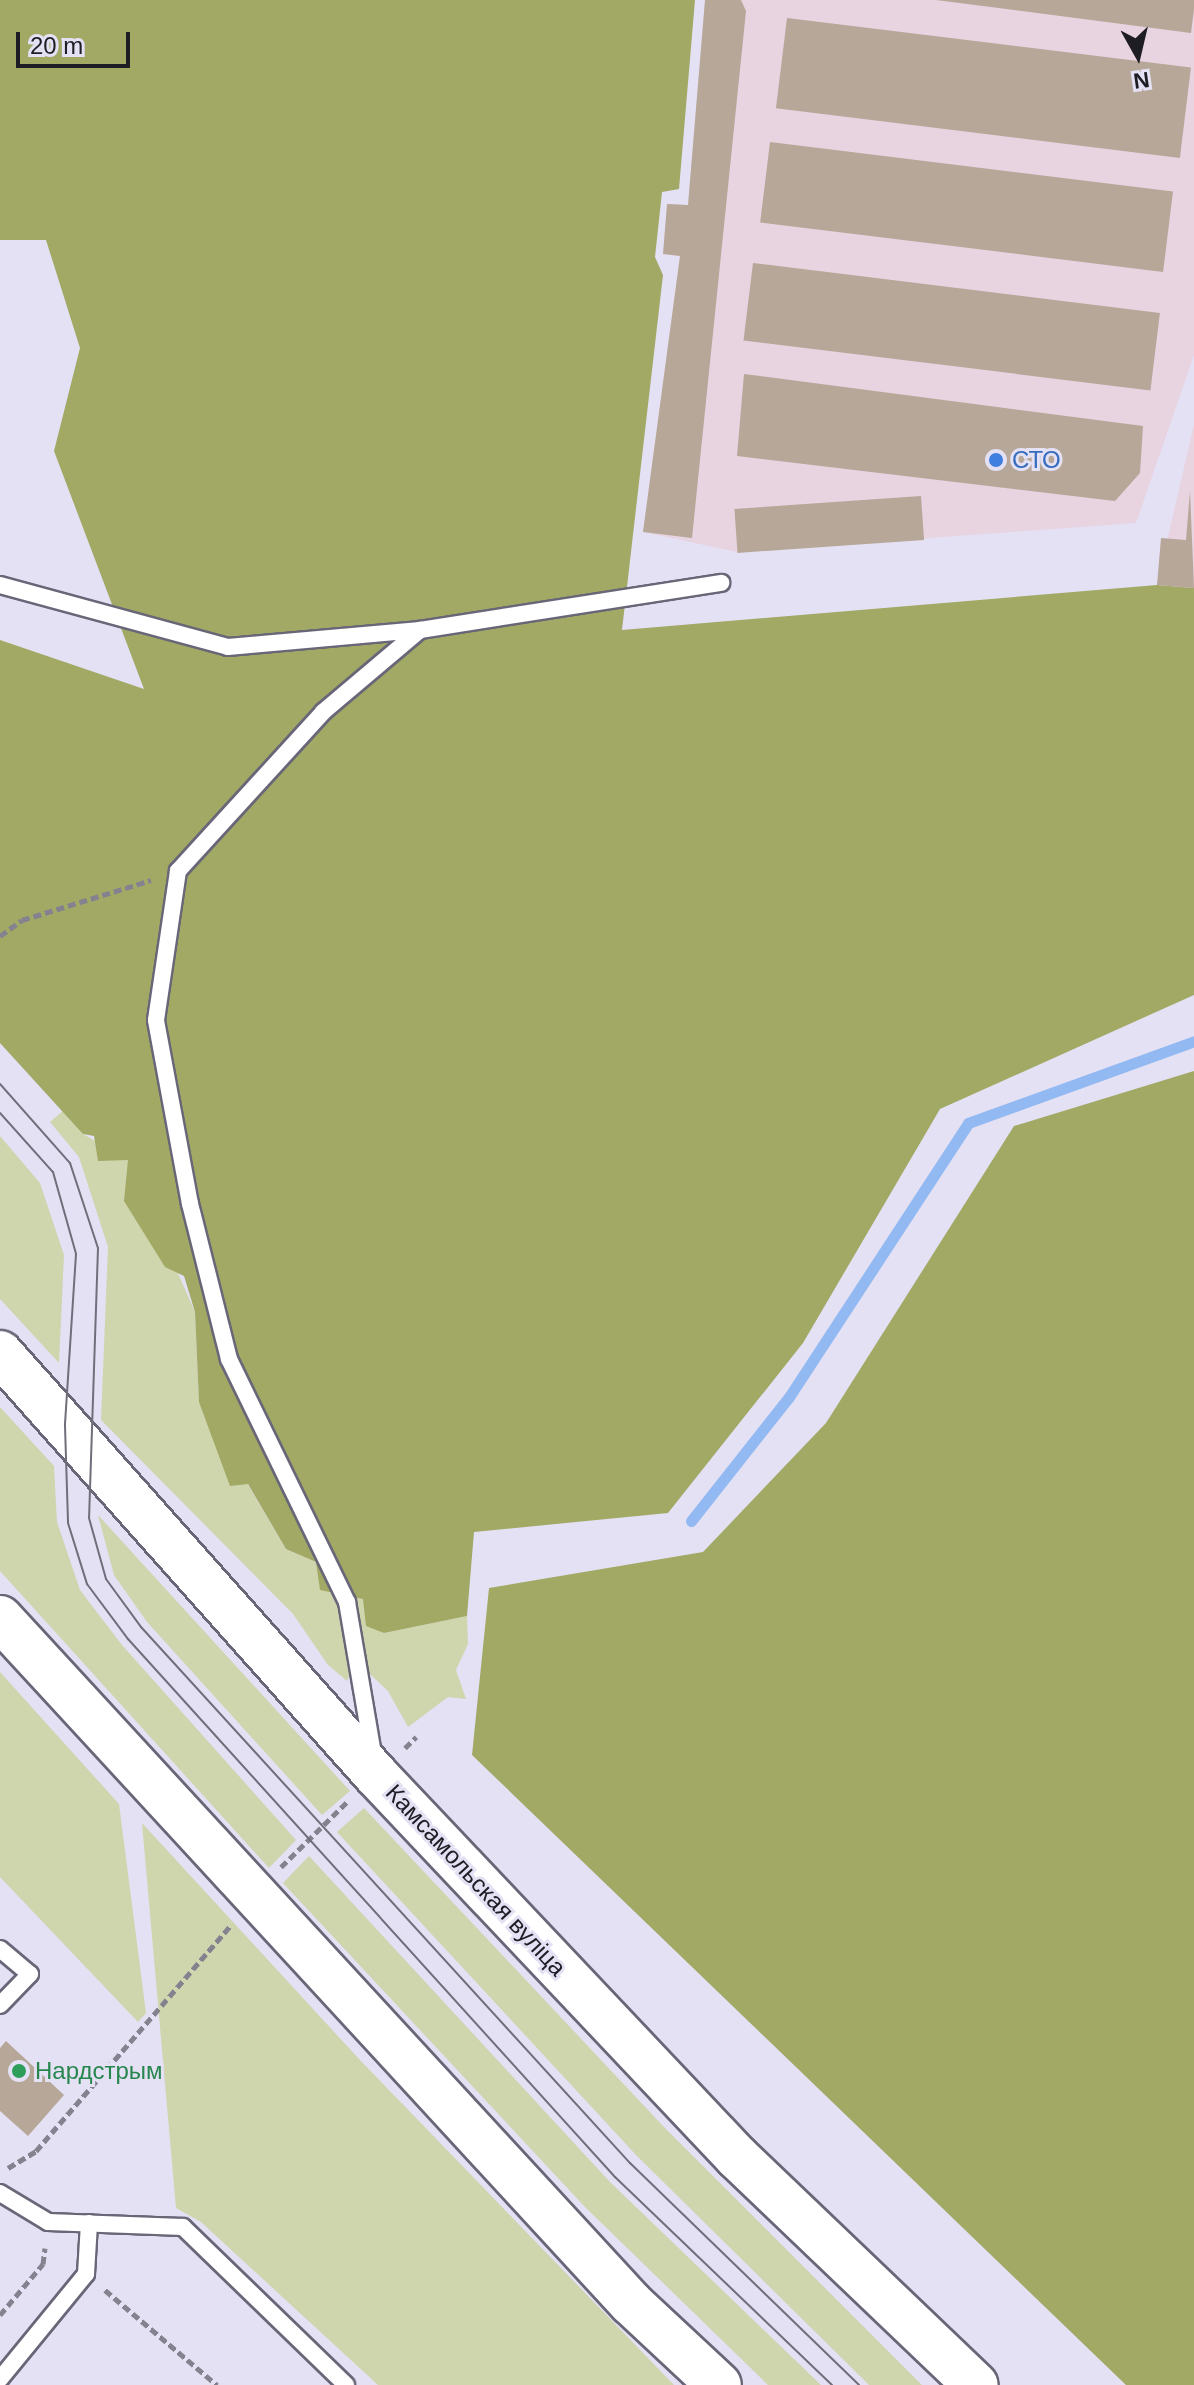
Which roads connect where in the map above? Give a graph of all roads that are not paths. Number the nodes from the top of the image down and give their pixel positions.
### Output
1 (721, 583) dead end
2 (0, 585) edge
3 (420, 630) junction
4 (0, 1353) edge
5 (0, 1618) edge
6 (376, 1775) junction
7 (0, 1949) edge
8 (0, 2005) edge
9 (0, 2193) edge
10 (89, 2223) junction
11 (0, 2379) edge
12 (346, 2385) edge
13 (719, 2385) edge
14 (976, 2385) edge

1 - 3 lane
2 - 3 lane
3 - 6 lane
4 - 6 main road, Камсамольская вуліца
5 - 13 main road
6 - 14 main road, Камсамольская вуліца
7 - 8 lane
9 - 10 lane
10 - 11 lane
10 - 12 lane

